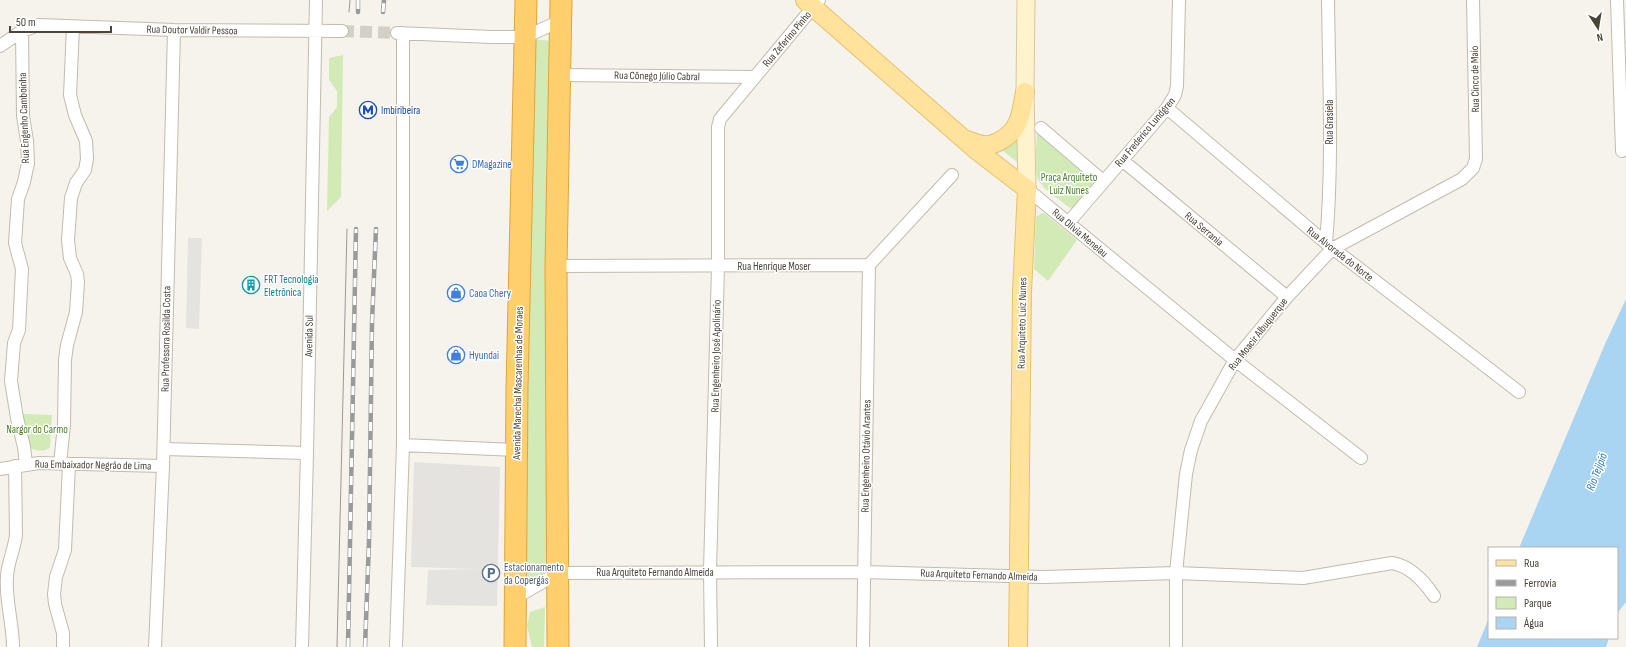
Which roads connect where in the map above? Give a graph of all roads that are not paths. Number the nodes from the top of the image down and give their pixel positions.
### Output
1 (316, 0) edge
2 (526, 0) edge
3 (561, 0) edge
4 (1026, 0) edge
5 (1178, 0) edge
6 (1328, 0) edge
7 (1473, 0) edge
8 (1616, 0) edge
9 (812, 2) edge
10 (560, 21) junction
11 (73, 27) junction
12 (174, 30) junction
13 (22, 31) junction
14 (315, 31) junction
15 (342, 31) tunnel mouth
16 (525, 37) junction
17 (0, 46) edge
18 (560, 75) junction
19 (754, 77) junction
20 (1025, 92) junction
21 (1167, 108) junction
22 (1041, 128) dead end
23 (964, 139) junction
24 (1622, 151) dead end
25 (1476, 159) joint
26 (1122, 160) junction
27 (952, 175) dead end
28 (1103, 181) junction
29 (1027, 189) junction
30 (1068, 223) junction
31 (1329, 246) junction
32 (869, 265) junction
33 (556, 266) junction
34 (718, 266) junction
35 (1287, 297) junction
36 (1235, 360) junction
37 (1519, 392) dead end
38 (403, 445) junction
39 (164, 449) junction
40 (517, 450) junction
41 (307, 453) junction
42 (1361, 458) dead end
43 (65, 464) junction
44 (20, 465) junction
45 (163, 466) junction
46 (0, 469) edge
47 (710, 572) junction
48 (864, 572) junction
49 (558, 573) junction
50 (1176, 573) junction
51 (1019, 576) junction
52 (1434, 596) dead end
53 (516, 597) junction
54 (12, 647) edge
55 (63, 647) edge
56 (155, 647) edge
57 (302, 647) edge
58 (396, 647) edge
59 (515, 647) edge
60 (558, 647) edge
61 (711, 647) edge
62 (863, 647) edge
63 (1018, 647) edge
64 (1176, 647) edge

1 - 14 street, Avenida Sul
2 - 16 highway, Avenida Marechal Mascarenhas de Moraes
3 - 10 highway
4 - 20 main road, Rua Arquiteto Luiz Nunes
5 - 21 street, Rua Frederico Lundgren
6 - 31 street, Rua Grasiela
7 - 25 street, Rua Cinco de Maio
8 - 24 street
9 - 19 street, Rua Zeferino Pinho
9 - 23 main road, Rua Olivia Menelau
10 - 16 street
10 - 18 highway
11 - 12 street, Rua Doutor Valdir Pessoa
11 - 13 street, Rua Doutor Valdir Pessoa
11 - 43 street
12 - 14 street, Rua Doutor Valdir Pessoa
12 - 39 street, Rua Professora Rosilda Costa
13 - 17 street, Rua Doutor Valdir Pessoa
13 - 44 street, Rua Engenho Camboinha
14 - 15 street, Rua Doutor Valdir Pessoa
14 - 41 street, Avenida Sul
16 - 38 street
16 - 40 highway, Avenida Marechal Mascarenhas de Moraes
18 - 19 street, Rua Cônego Júlio Cabral
18 - 33 highway
19 - 34 street, Rua Engenheiro José Apolinário
20 - 23 main road
20 - 29 main road, Rua Arquiteto Luiz Nunes
21 - 26 street, Rua Frederico Lundgren
21 - 31 street, Rua Alvorada do Norte
22 - 28 street
23 - 29 main road, Rua Olivia Menelau
25 - 31 street, Rua Moacir Albuquerque
26 - 28 street, Rua Frederico Lundgren
26 - 35 street, Rua Serrania
27 - 32 street
28 - 30 street, Rua Frederico Lundgren
29 - 30 street, Rua Olivia Menelau
29 - 51 main road, Rua Arquiteto Luiz Nunes
30 - 36 street, Rua Olivia Menelau
31 - 35 street, Rua Moacir Albuquerque
31 - 37 street, Rua Alvorada do Norte
32 - 34 street, Rua Henrique Moser
32 - 48 street, Rua Engenheiro Otávio Arantes
33 - 34 street, Rua Henrique Moser
33 - 49 highway
34 - 47 street, Rua Engenheiro José Apolinário
35 - 36 street, Rua Moacir Albuquerque
36 - 42 street, Rua Olivia Menelau
36 - 50 street, Rua Moacir Albuquerque
38 - 40 street
38 - 58 street
39 - 41 street, Rua Embaixador Negrão de Lima
39 - 45 street, Rua Professora Rosilda Costa
40 - 53 highway, Avenida Marechal Mascarenhas de Moraes
41 - 57 street, Avenida Sul
43 - 44 street, Rua Embaixador Negrão de Lima
43 - 45 street, Rua Embaixador Negrão de Lima
43 - 55 street
44 - 46 street, Rua Embaixador Negrão de Lima
44 - 54 street, Rua Engenho Camboinha
45 - 56 street, Rua Professora Rosilda Costa
47 - 48 street, Rua Arquiteto Fernando Almeida
47 - 49 street, Rua Arquiteto Fernando Almeida
47 - 61 street, Rua Engenheiro José Apolinário
48 - 51 street, Rua Arquiteto Fernando Almeida
48 - 62 street, Rua Engenheiro Otávio Arantes
49 - 53 street, Rua Arquiteto Fernando Almeida
49 - 60 highway
50 - 51 street, Rua Arquiteto Fernando Almeida
50 - 52 street, Rua Arquiteto Fernando Almeida
50 - 64 street, Rua Moacir Albuquerque
51 - 63 main road, Rua Arquiteto Luiz Nunes
53 - 59 highway, Avenida Marechal Mascarenhas de Moraes

